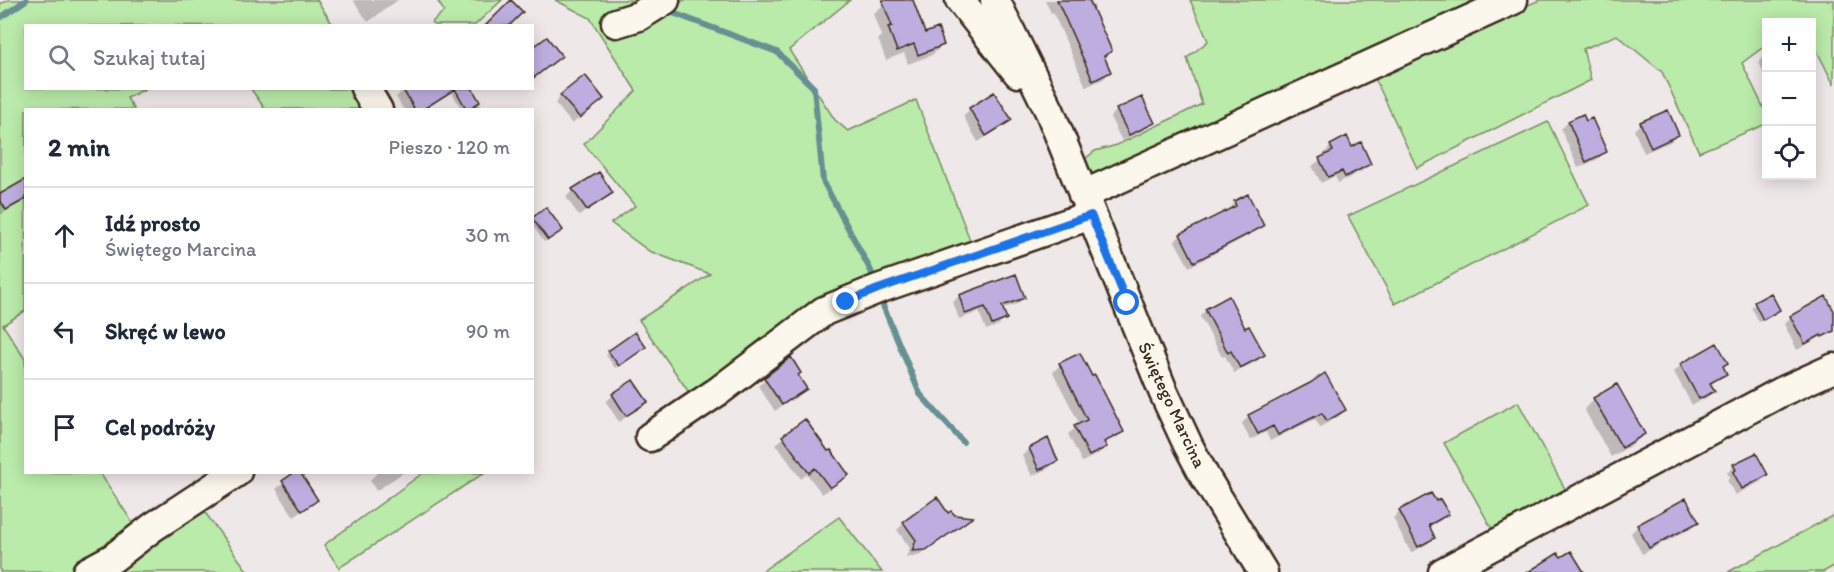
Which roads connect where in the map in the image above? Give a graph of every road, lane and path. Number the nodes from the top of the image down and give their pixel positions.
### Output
1 (665, 0) edge
2 (960, 0) edge
3 (995, 0) edge
4 (1513, 0) edge
5 (616, 23) dead end
6 (365, 90) edge
7 (377, 108) edge
8 (1050, 112) junction
9 (1087, 205) junction
10 (1834, 368) edge
11 (650, 437) dead end
12 (234, 474) edge
13 (87, 572) edge
14 (1263, 572) edge
15 (1443, 572) edge

1 - 5 street
2 - 8 street
3 - 8 street, Świętego Marcina
4 - 9 street
6 - 7 street
8 - 9 street, Świętego Marcina
9 - 11 street
9 - 14 street, Świętego Marcina
10 - 15 street
12 - 13 street

